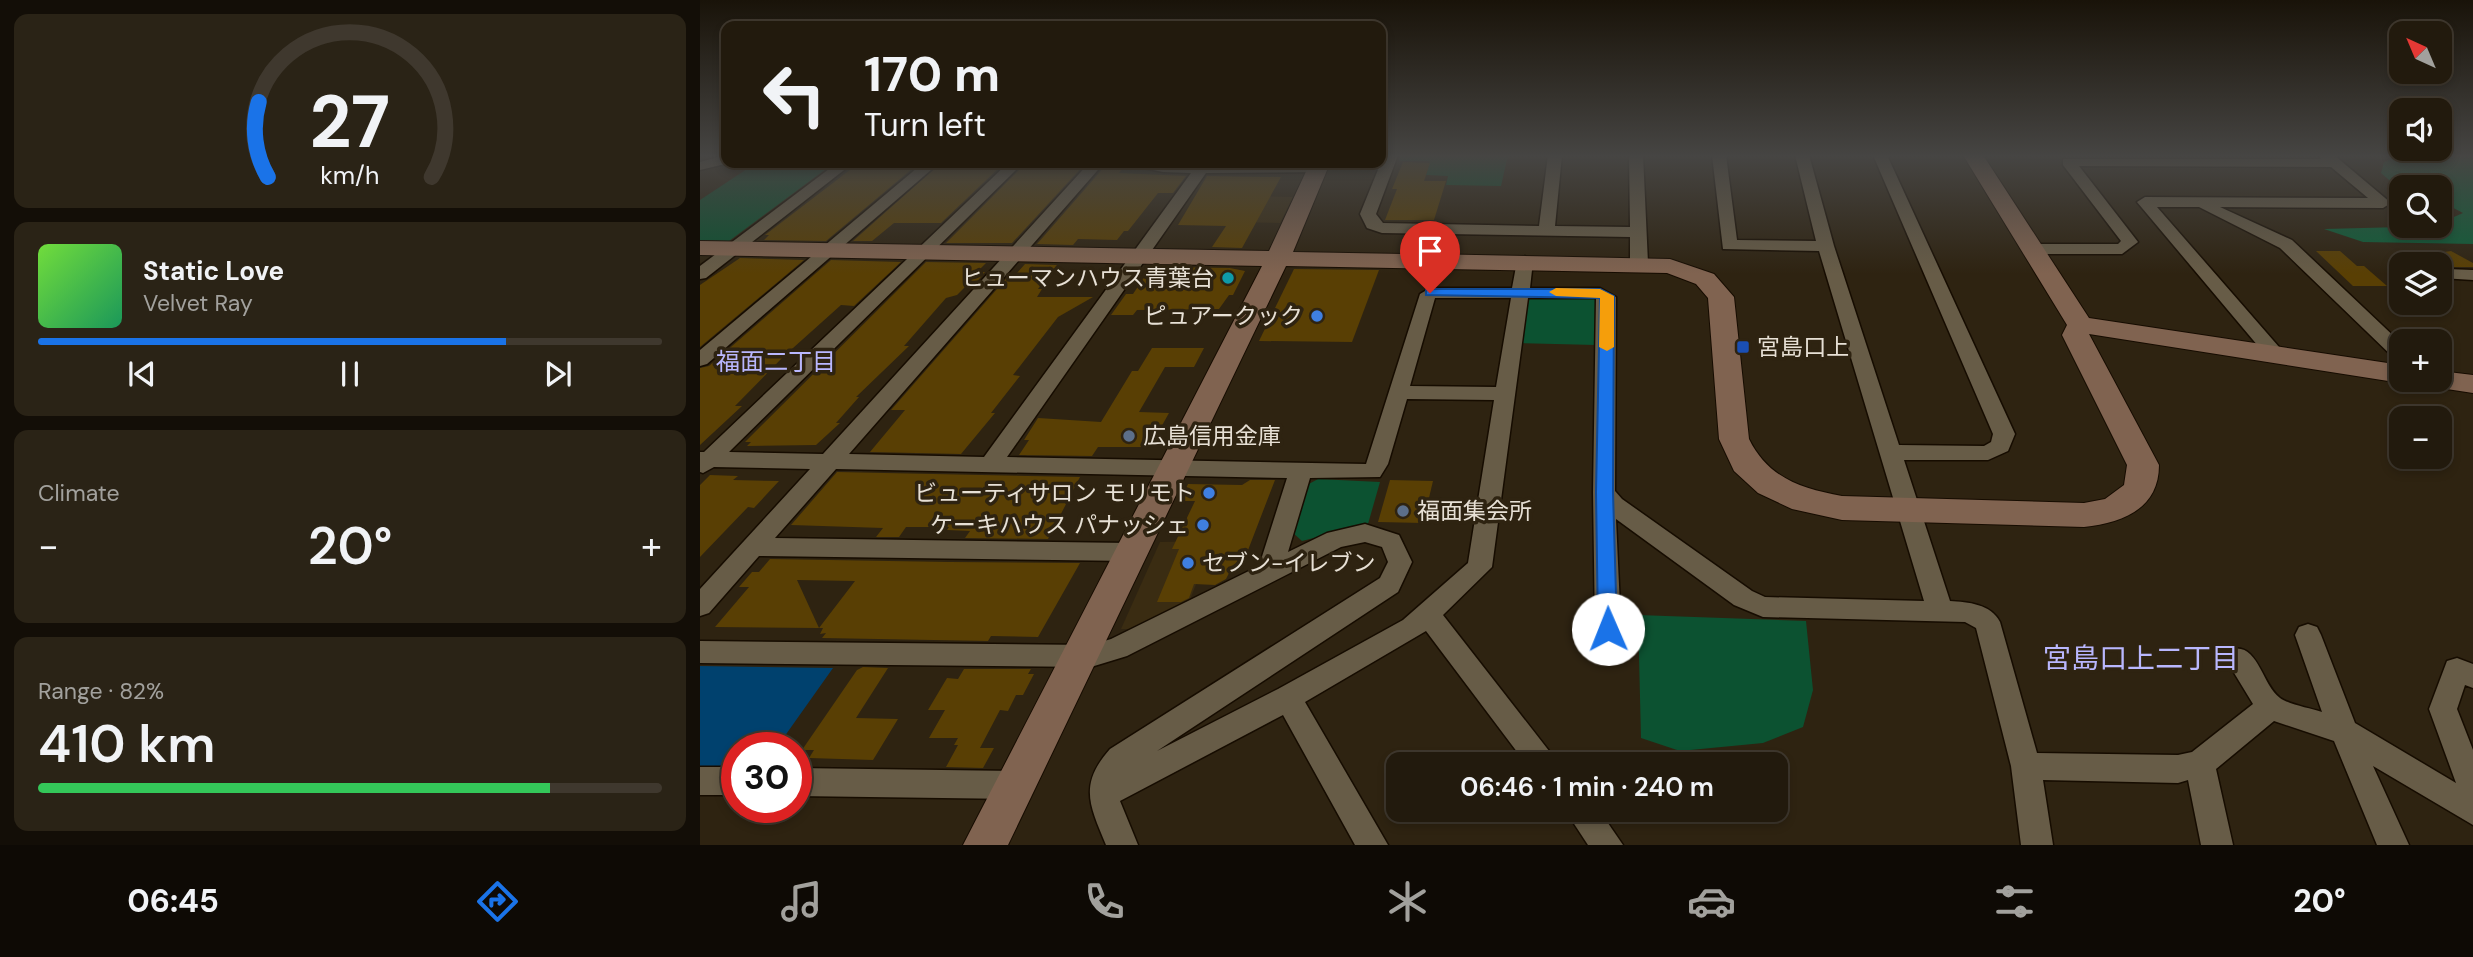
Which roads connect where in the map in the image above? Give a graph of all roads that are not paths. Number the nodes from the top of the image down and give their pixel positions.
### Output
1 (805, 194) edge
2 (895, 194) edge
3 (984, 194) edge
4 (1069, 194) edge
5 (1183, 194) edge
6 (1306, 194) edge
7 (1376, 194) edge
8 (1551, 194) edge
9 (1637, 194) edge
10 (1723, 194) edge
11 (1812, 194) edge
12 (1898, 194) edge
13 (1997, 194) edge
14 (2093, 194) edge
15 (2373, 194) edge
16 (2200, 204) junction
17 (1424, 229) junction
18 (1547, 230) junction
19 (1637, 232) junction
20 (1826, 246) junction
21 (700, 248) edge
22 (733, 249) junction
23 (2031, 249) junction
24 (829, 250) junction
25 (924, 252) junction
26 (1015, 254) junction
27 (1140, 256) junction
28 (1278, 257) junction
29 (1414, 259) junction
30 (1525, 261) junction
31 (1639, 263) junction
32 (700, 274) edge
33 (2452, 274) edge
34 (2473, 275) edge
35 (1534, 294) junction
36 (2080, 325) junction
37 (2389, 343) edge
38 (2276, 355) junction
39 (700, 360) edge
40 (2389, 372) edge
41 (2452, 382) edge
42 (2473, 384) edge
43 (1398, 392) junction
44 (1506, 394) junction
45 (1890, 452) junction
46 (703, 462) edge
47 (829, 462) junction
48 (991, 464) junction
49 (1172, 468) junction
50 (1301, 470) junction
51 (1604, 492) junction
52 (1908, 510) junction
53 (752, 547) junction
54 (1130, 552) junction
55 (1269, 574) junction
56 (700, 606) edge
57 (1940, 611) junction
58 (1427, 614) junction
59 (1608, 629) dead end
60 (2308, 635) dead end
61 (700, 652) edge
62 (1078, 658) junction
63 (2238, 659) dead end
64 (2473, 676) edge
65 (1288, 698) junction
66 (2270, 707) junction
67 (2344, 732) junction
68 (1535, 752) edge
69 (2200, 764) junction
70 (2026, 765) junction
71 (700, 781) edge
72 (721, 781) edge
73 (812, 782) edge
74 (1015, 785) junction
75 (2473, 789) edge
76 (1103, 794) junction
77 (2473, 810) edge
78 (1589, 822) edge
79 (985, 845) edge
80 (1122, 845) edge
81 (1372, 845) edge
82 (1607, 845) edge
83 (2037, 845) edge
84 (2217, 845) edge
85 (2393, 845) edge

1 - 22 street
2 - 24 street
3 - 25 street
4 - 26 street
5 - 27 street
6 - 28 street
7 - 17 street
8 - 18 street
9 - 19 street
10 - 20 street
11 - 20 street
12 - 45 street
13 - 23 street
14 - 23 street
15 - 16 street
16 - 37 street
16 - 38 street
17 - 18 street
17 - 29 street
18 - 19 street
19 - 31 street
20 - 45 street
21 - 22 street
22 - 24 street
22 - 32 street
23 - 36 street
24 - 25 street
24 - 39 street
25 - 26 street
25 - 46 street
26 - 27 street
26 - 47 street
27 - 28 street
27 - 48 street
28 - 29 street
28 - 49 street
29 - 30 street
30 - 31 street
30 - 35 street
31 - 52 street
33 - 34 street
35 - 43 street
35 - 44 street
35 - 51 street
36 - 38 street
36 - 52 street
38 - 40 street
41 - 42 street
43 - 44 street
43 - 50 street
44 - 58 street
45 - 52 street
46 - 47 street
47 - 48 street
47 - 53 street
48 - 49 street
49 - 50 street
49 - 54 street
50 - 55 street
51 - 57 street
51 - 59 street
52 - 57 street
53 - 54 street
53 - 56 street
54 - 62 street
55 - 62 street
55 - 76 street
57 - 70 street
58 - 65 street
58 - 68 street
60 - 67 street
61 - 62 street
62 - 74 street
63 - 66 street
64 - 75 street
65 - 76 street
65 - 81 street
66 - 67 street
66 - 69 street
67 - 77 street
67 - 85 street
69 - 70 street
69 - 84 street
70 - 83 street
71 - 72 street
73 - 74 street
74 - 79 street
76 - 80 street
78 - 82 street

